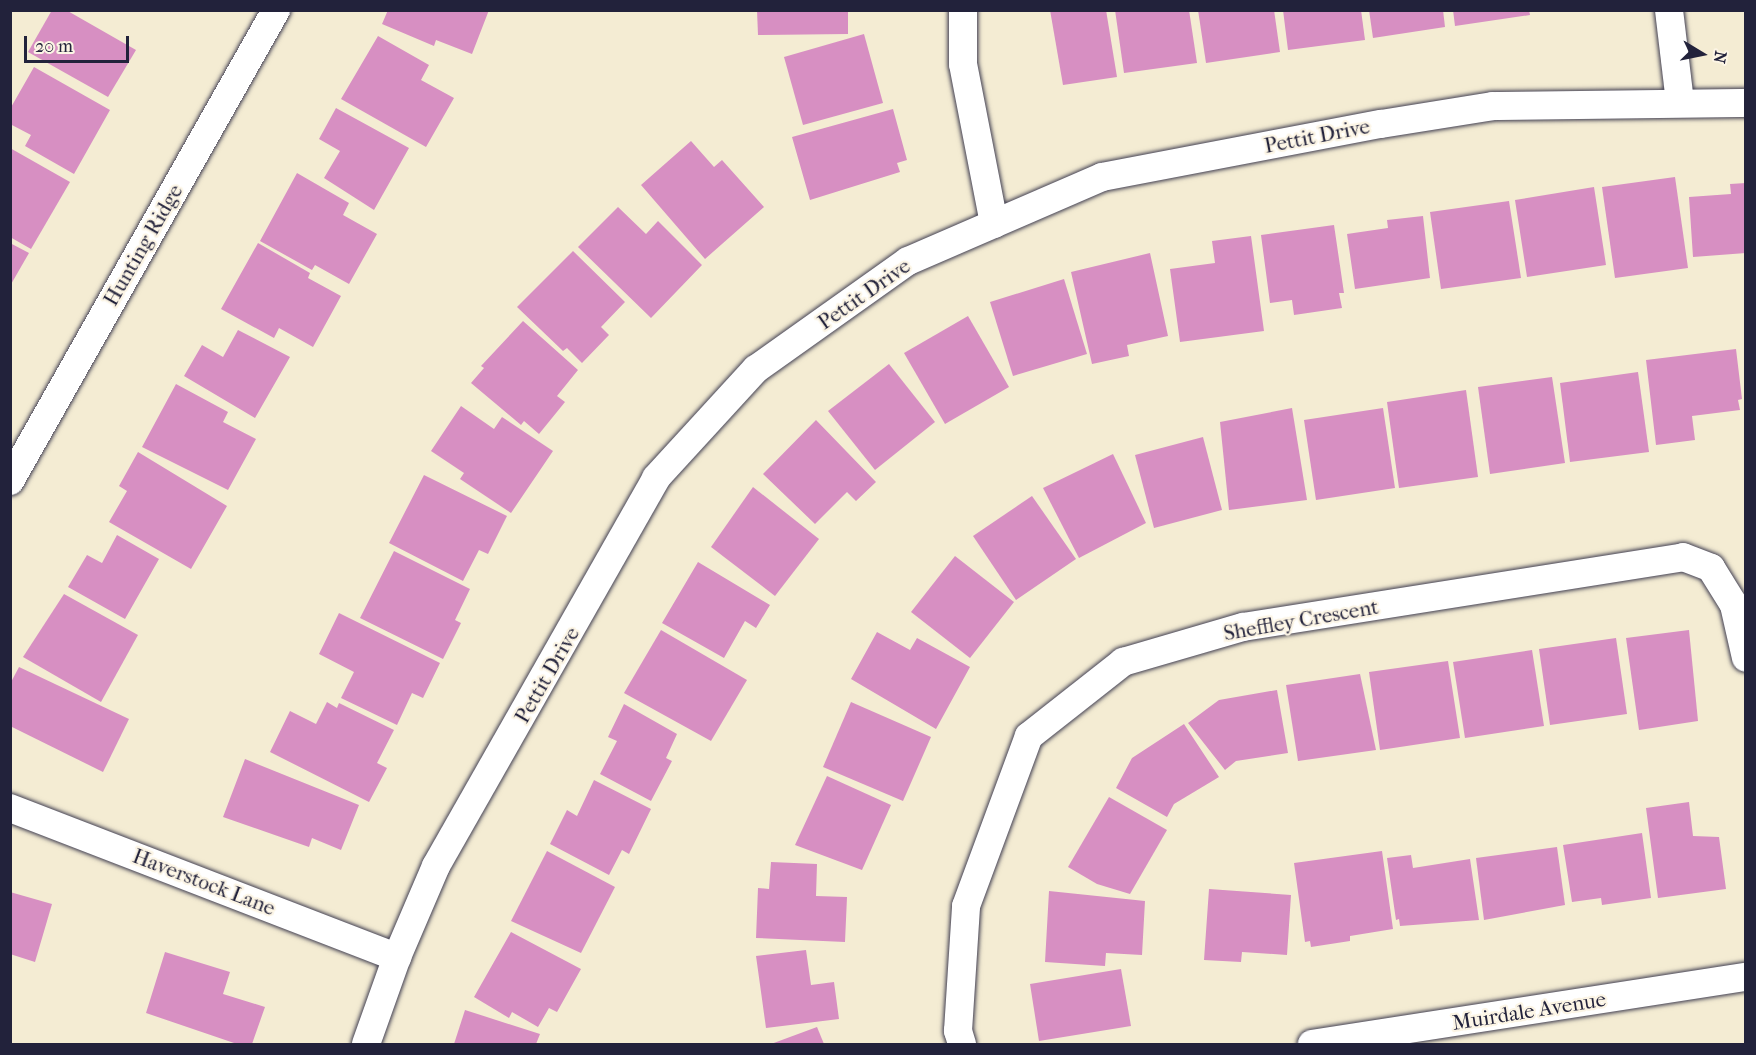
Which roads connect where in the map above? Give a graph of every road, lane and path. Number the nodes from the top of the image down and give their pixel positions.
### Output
1 (963, 10) edge
2 (1669, 10) edge
3 (275, 11) edge
4 (1680, 102) junction
5 (1746, 103) edge
6 (994, 224) junction
7 (12, 473) edge
8 (1746, 658) edge
9 (10, 808) edge
10 (397, 957) junction
11 (1746, 978) edge
12 (366, 1044) edge
13 (962, 1044) edge
14 (1312, 1044) edge

1 - 6 street
2 - 4 street
3 - 7 street, Hunting Ridge
4 - 5 street, Pettit Drive
4 - 6 street, Pettit Drive
6 - 10 street, Pettit Drive
8 - 13 street, Sheffley Crescent
9 - 10 street, Haverstock Lane
10 - 12 street, Pettit Drive
11 - 14 street, Muirdale Avenue

